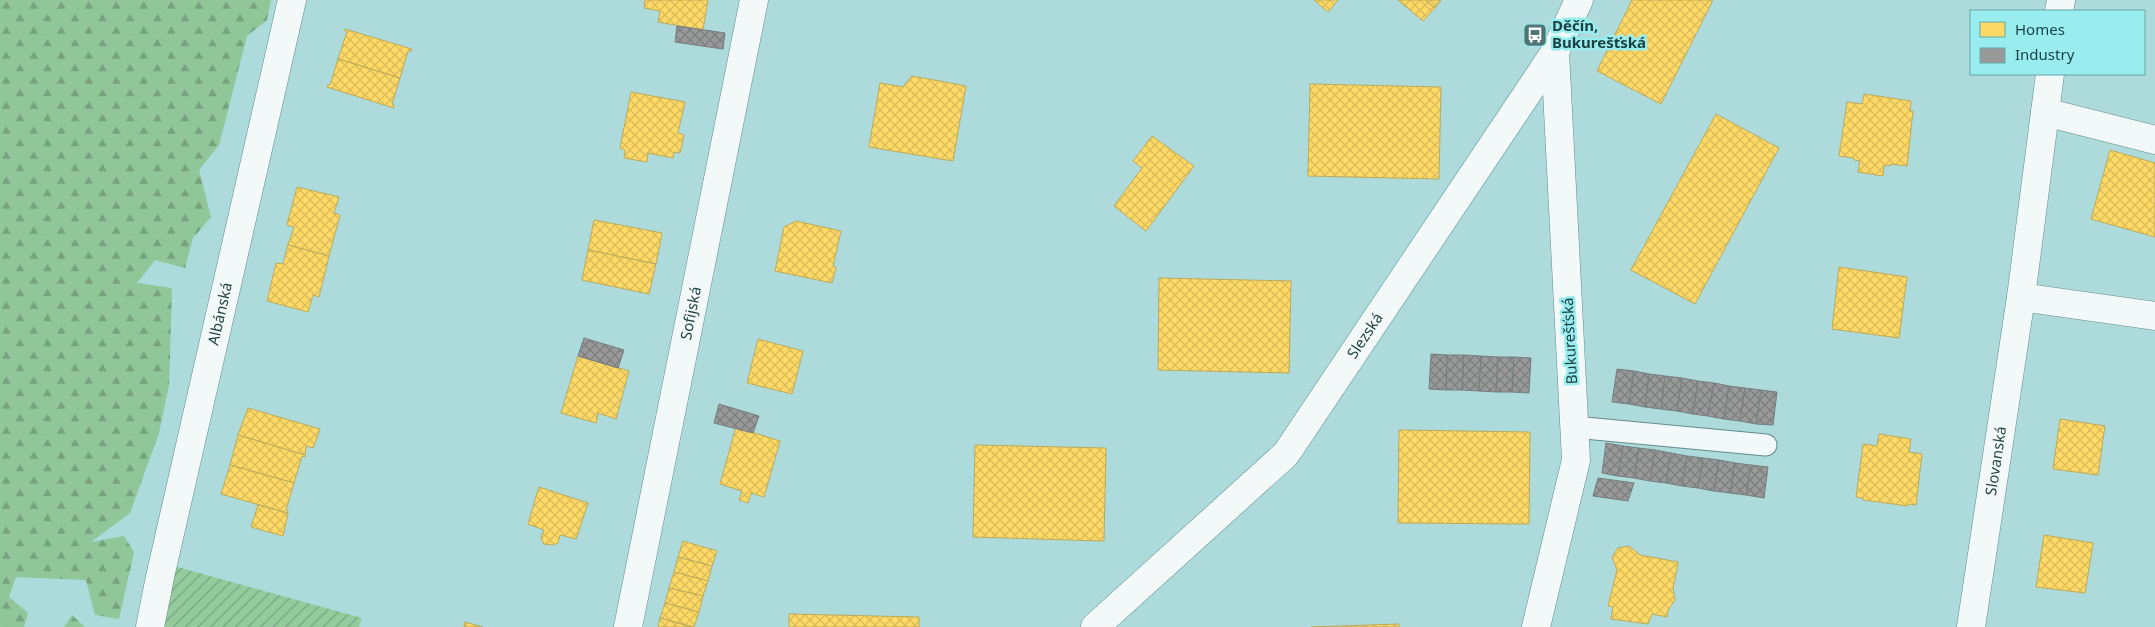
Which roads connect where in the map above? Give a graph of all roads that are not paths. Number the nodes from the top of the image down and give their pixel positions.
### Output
1 (292, 0) edge
2 (754, 0) edge
3 (1579, 0) edge
4 (1555, 52) junction
5 (2050, 75) edge
6 (2045, 112) junction
7 (2155, 140) edge
8 (2021, 297) junction
9 (2155, 316) edge
10 (1574, 426) junction
11 (1766, 445) dead end
12 (150, 627) edge
13 (628, 627) edge
14 (1095, 627) edge
15 (1536, 627) edge
16 (1971, 627) edge

1 - 12 street, Albánská
2 - 13 street, Sofijská
3 - 4 street, Slezská
4 - 10 street, Bukurešťská
4 - 14 street, Slezská
5 - 6 street, Slovanská
6 - 7 street
6 - 8 street, Slovanská
8 - 9 street
8 - 16 street, Slovanská
10 - 11 lane
10 - 15 street, Bukurešťská

